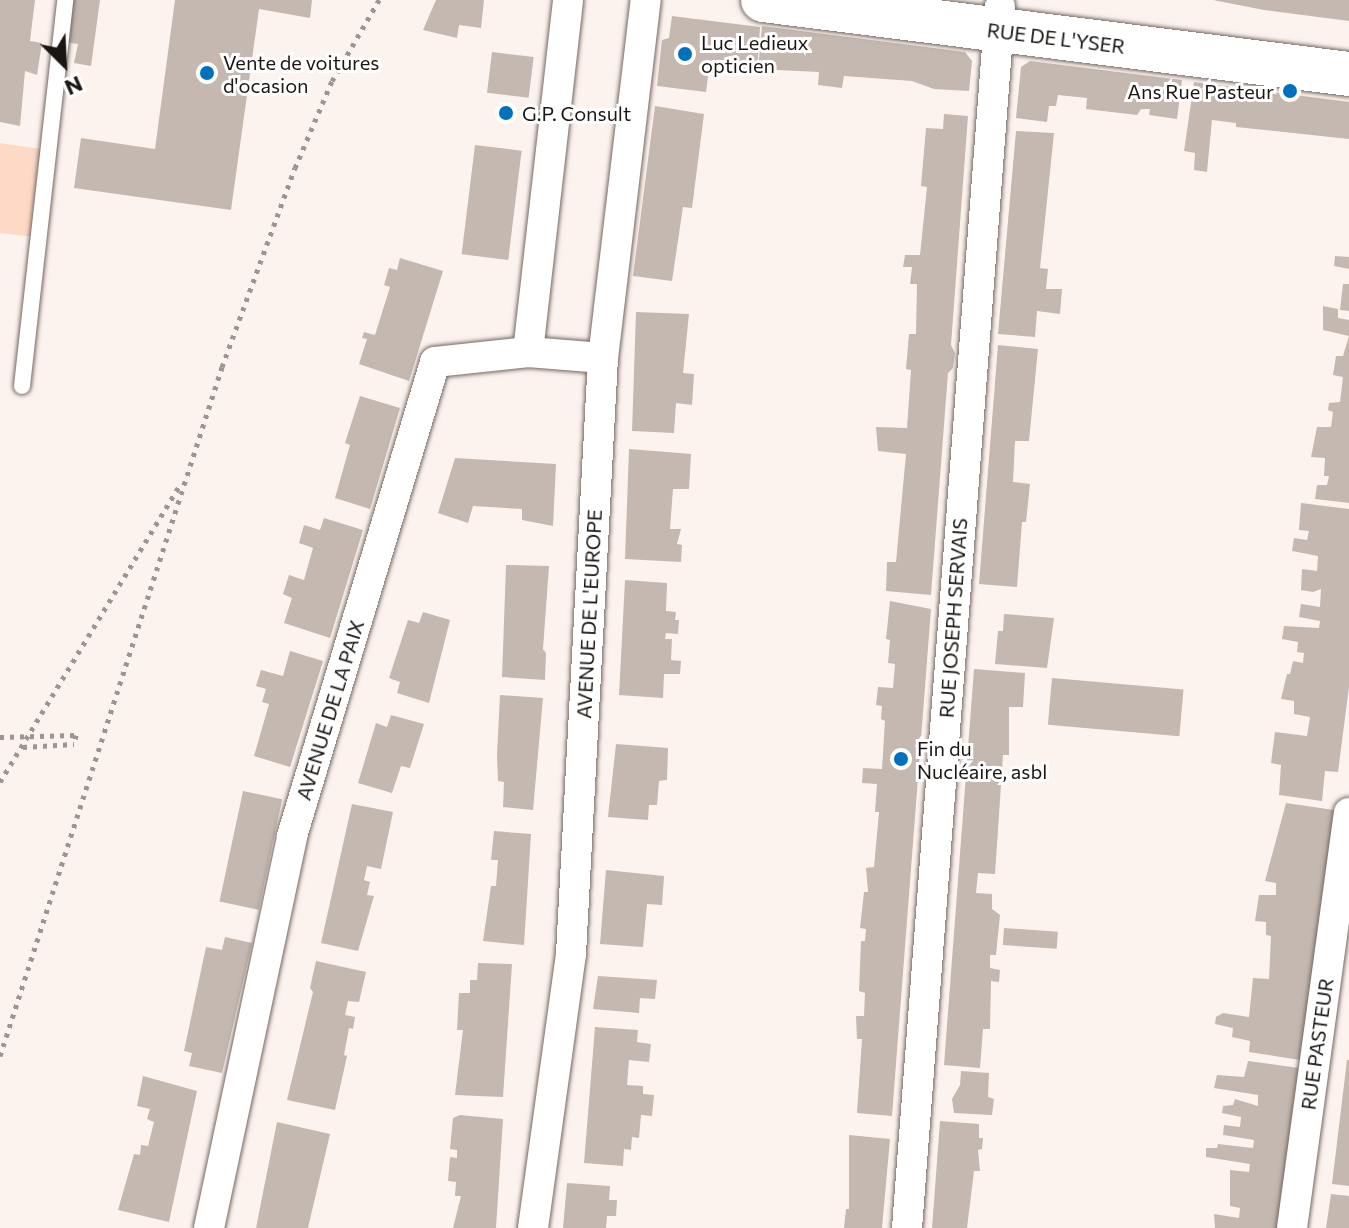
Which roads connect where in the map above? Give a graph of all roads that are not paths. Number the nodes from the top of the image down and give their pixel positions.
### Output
1 (65, 0) edge
2 (568, 0) edge
3 (646, 0) edge
4 (763, 0) edge
5 (941, 0) edge
6 (999, 19) junction
7 (1349, 52) edge
8 (1349, 74) edge
9 (528, 352) junction
10 (603, 358) junction
11 (22, 386) dead end
12 (1349, 813) edge
13 (209, 1228) edge
14 (533, 1228) edge
15 (907, 1228) edge
16 (1292, 1228) edge

1 - 11 lane
2 - 9 street
3 - 10 street, AVENUE DE L'EUROPE
4 - 6 main road, RUE DE L'YSER
5 - 6 main road, RUE DE L'YSER
6 - 7 main road, RUE DE L'YSER
6 - 8 main road, RUE DE L'YSER
6 - 15 street, RUE JOSEPH SERVAIS
9 - 10 street, AVENUE DE LA PAIX
9 - 13 street, AVENUE DE LA PAIX
10 - 14 street, AVENUE DE L'EUROPE
12 - 16 street, RUE PASTEUR

